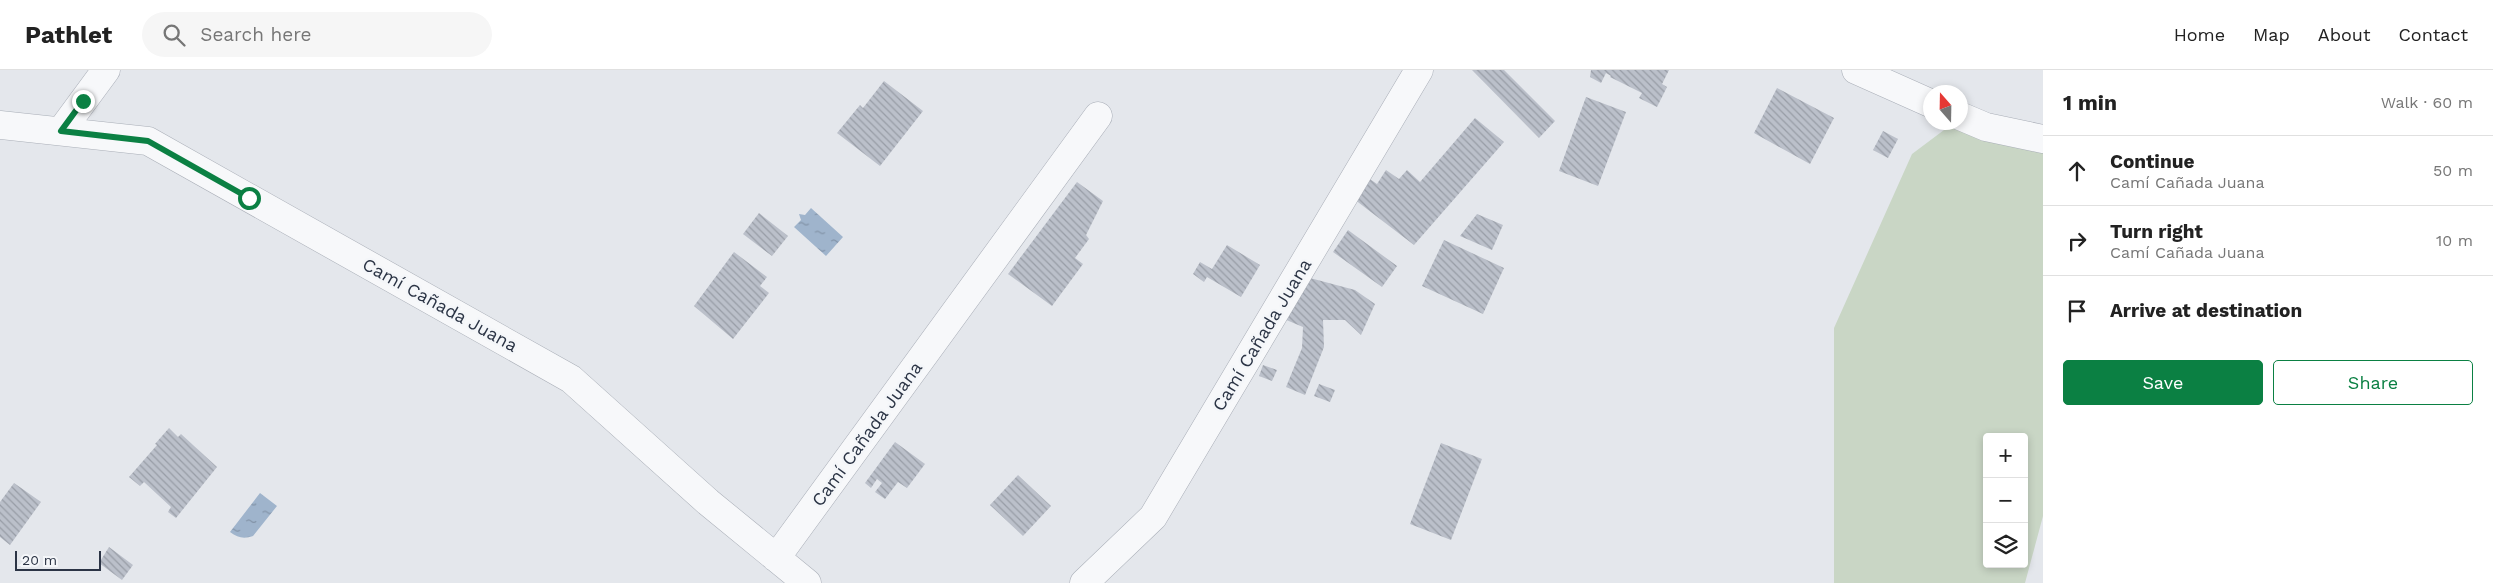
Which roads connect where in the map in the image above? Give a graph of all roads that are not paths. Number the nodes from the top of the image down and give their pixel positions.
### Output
1 (106, 70) edge
2 (1419, 70) edge
3 (1856, 70) edge
4 (1923, 100) edge
5 (1098, 116) dead end
6 (1968, 119) edge
7 (0, 125) edge
8 (61, 131) junction
9 (2043, 138) edge
10 (776, 558) junction
11 (807, 583) edge
12 (1084, 583) edge

1 - 8 street
2 - 12 street, Camí Cañada Juana
3 - 4 street
5 - 10 street, Camí Cañada Juana
6 - 9 street
7 - 8 street, Camí Cañada Juana
8 - 10 street, Camí Cañada Juana
10 - 11 street, Camí Cañada Juana

